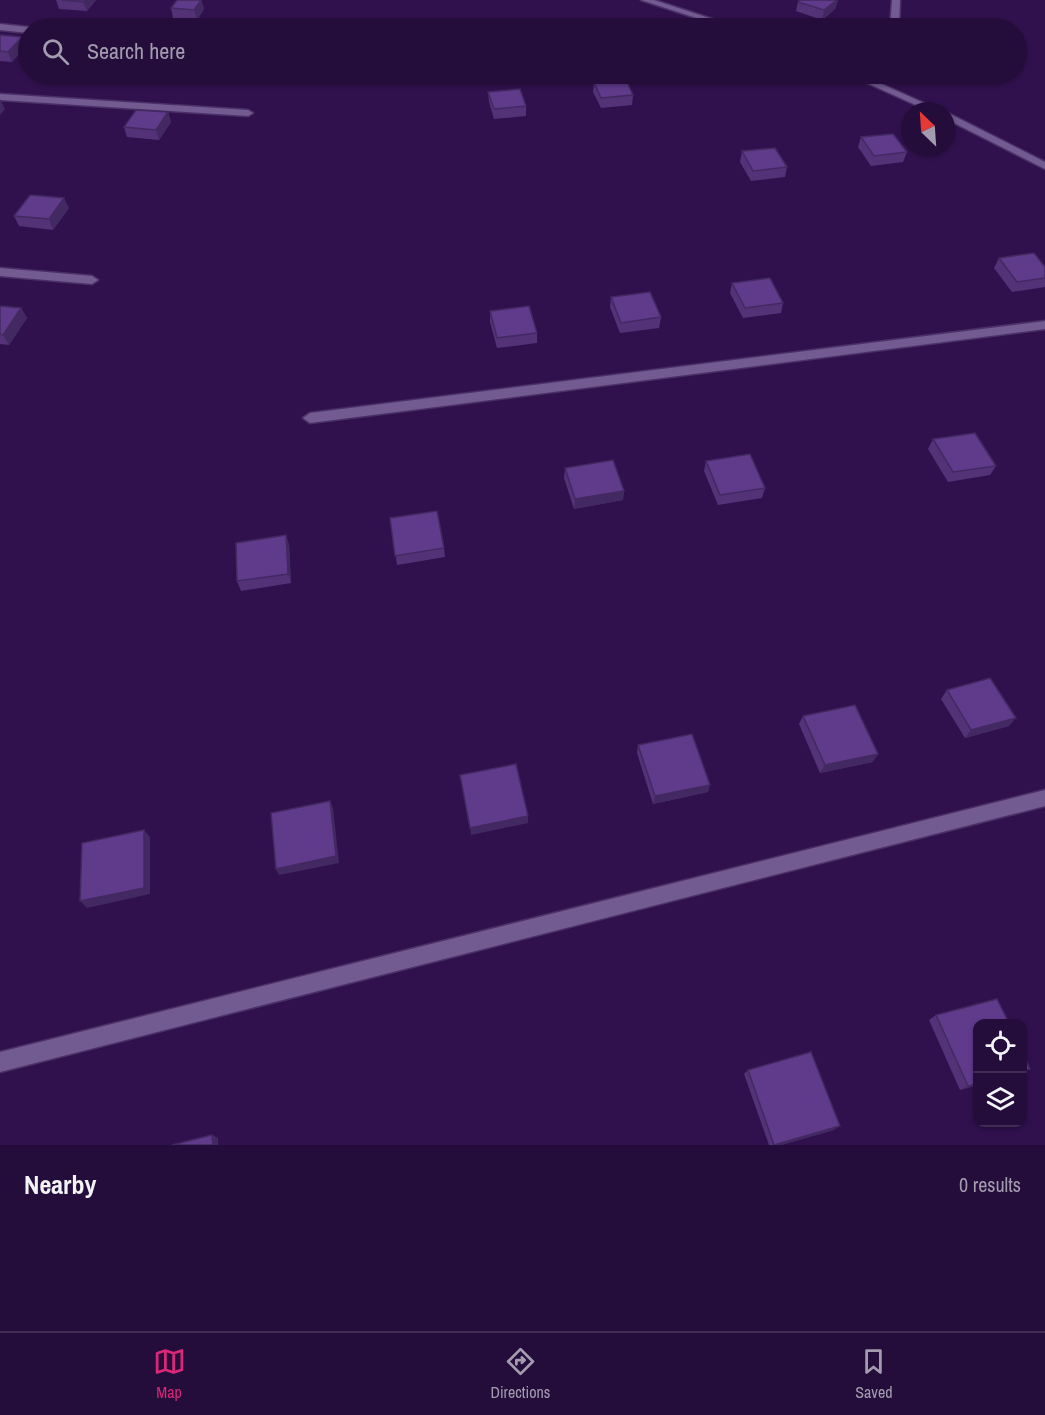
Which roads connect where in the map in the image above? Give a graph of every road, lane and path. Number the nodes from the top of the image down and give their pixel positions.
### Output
1 (645, 0) edge
2 (896, 0) edge
3 (703, 18) edge
4 (895, 18) edge
5 (0, 27) edge
6 (18, 29) edge
7 (879, 84) edge
8 (0, 97) edge
9 (918, 102) edge
10 (248, 113) dead end
11 (955, 120) edge
12 (1045, 166) edge
13 (0, 272) edge
14 (92, 280) dead end
15 (1045, 325) edge
16 (310, 418) dead end
17 (1045, 798) edge
18 (0, 1062) edge

1 - 3 street
2 - 4 street
5 - 6 street
7 - 9 street
8 - 10 street
11 - 12 street
13 - 14 street
15 - 16 street
17 - 18 street

